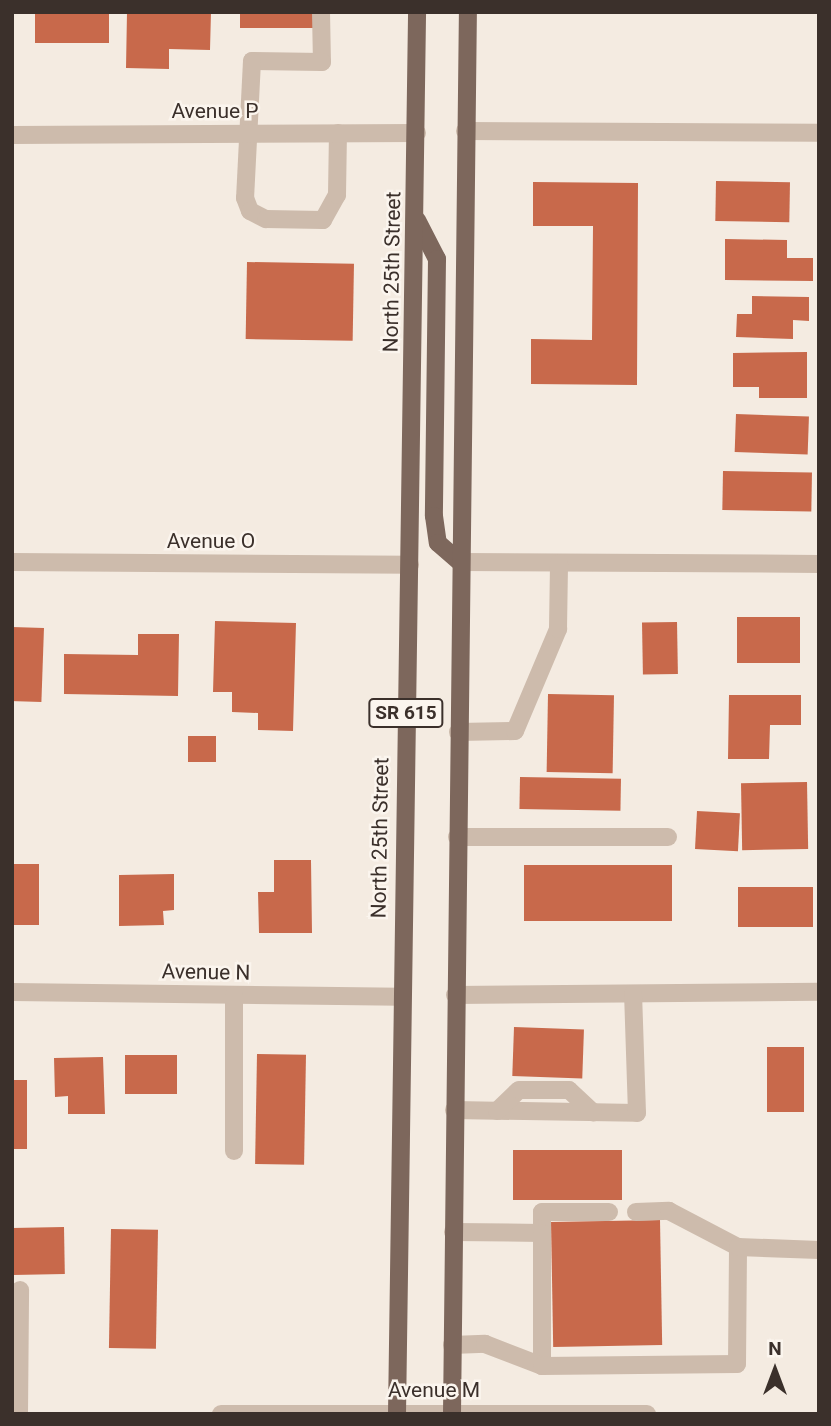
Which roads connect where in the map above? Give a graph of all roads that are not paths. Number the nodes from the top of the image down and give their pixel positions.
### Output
1 (321, 12) edge
2 (417, 12) edge
3 (468, 12) edge
4 (466, 131) junction
5 (417, 132) junction
6 (248, 133) junction
7 (819, 133) edge
8 (338, 134) junction
9 (12, 135) edge
10 (416, 217) junction
11 (12, 562) edge
12 (460, 562) junction
13 (559, 563) junction
14 (819, 564) edge
15 (410, 565) junction
16 (458, 732) junction
17 (457, 837) junction
18 (668, 837) dead end
19 (12, 992) edge
20 (819, 992) edge
21 (633, 994) junction
22 (234, 995) junction
23 (455, 995) junction
24 (400, 997) junction
25 (454, 1110) junction
26 (234, 1151) dead end
27 (609, 1212) dead end
28 (636, 1212) dead end
29 (453, 1232) junction
30 (542, 1233) junction
31 (738, 1247) junction
32 (819, 1250) edge
33 (19, 1290) dead end
34 (452, 1345) junction
35 (542, 1366) junction
36 (397, 1413) edge
37 (452, 1413) edge
38 (19, 1414) edge
39 (221, 1414) edge
40 (291, 1414) edge
41 (647, 1414) edge

1 - 6 street
2 - 5 main road, North 25th Street / SR 615
3 - 4 main road, SR 615
4 - 7 street
4 - 12 main road, SR 615
5 - 8 street, Avenue P
5 - 10 main road, North 25th Street / SR 615
6 - 8 street, Avenue P
6 - 8 street
6 - 9 street, Avenue P
10 - 12 main road
10 - 15 main road, North 25th Street / SR 615
11 - 15 street, Avenue O
12 - 13 street
12 - 16 main road, SR 615
13 - 14 street
13 - 16 street
15 - 24 main road, North 25th Street / SR 615
16 - 17 main road, SR 615
17 - 18 street
17 - 23 main road, SR 615
19 - 22 street, Avenue N
20 - 21 street
21 - 23 street
21 - 25 street
22 - 24 street, Avenue N
22 - 26 street
23 - 25 main road, SR 615
24 - 36 main road, North 25th Street / SR 615
25 - 29 main road, SR 615
27 - 30 street
28 - 31 street
29 - 30 street
29 - 34 main road, SR 615
30 - 35 street
31 - 32 street
31 - 35 street
33 - 38 street
34 - 35 street
34 - 37 main road, SR 615
36 - 37 street, Avenue M
36 - 40 street, Avenue M
37 - 41 street, Avenue M
39 - 40 street, Avenue M

